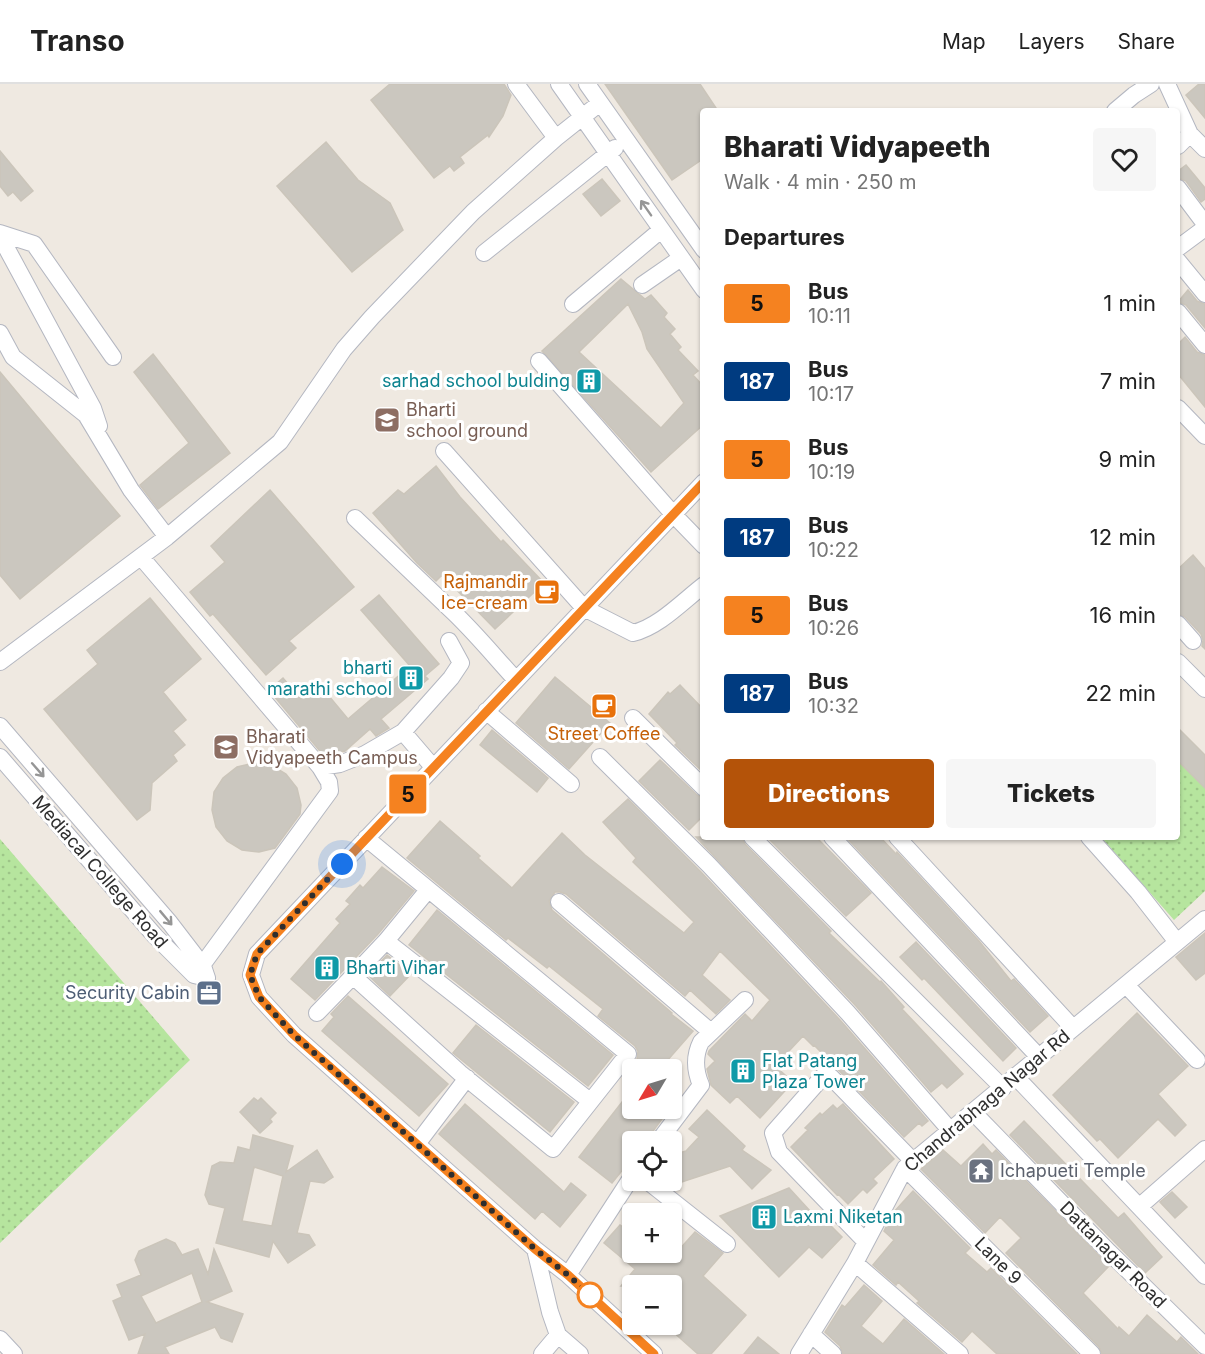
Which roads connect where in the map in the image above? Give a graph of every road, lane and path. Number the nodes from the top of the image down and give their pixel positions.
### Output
1 (516, 84) edge
2 (559, 84) edge
3 (587, 84) edge
4 (1151, 84) edge
5 (1167, 84) edge
6 (600, 103) junction
7 (1119, 108) edge
8 (1178, 108) edge
9 (1180, 112) edge
10 (581, 116) junction
11 (1190, 134) junction
12 (556, 138) junction
13 (626, 141) junction
14 (1180, 144) edge
15 (1205, 148) edge
16 (608, 153) junction
17 (1180, 191) edge
18 (1205, 226) edge
19 (661, 230) junction
20 (0, 234) edge
21 (700, 244) edge
22 (1180, 246) edge
23 (484, 253) dead end
24 (681, 258) junction
25 (1181, 272) edge
26 (700, 284) edge
27 (642, 285) dead end
28 (1205, 294) edge
29 (573, 304) dead end
30 (1180, 314) edge
31 (0, 333) edge
32 (1205, 345) edge
33 (113, 357) dead end
34 (7, 360) edge
35 (539, 361) dead end
36 (1180, 410) edge
37 (1205, 436) edge
38 (444, 450) dead end
39 (108, 452) junction
40 (700, 486) edge
41 (673, 514) junction
42 (354, 518) dead end
43 (167, 537) junction
44 (700, 542) edge
45 (141, 557) junction
46 (700, 588) edge
47 (584, 608) junction
48 (1180, 626) edge
49 (449, 641) dead end
50 (1192, 641) dead end
51 (0, 662) edge
52 (1180, 664) edge
53 (516, 680) junction
54 (1205, 689) edge
55 (486, 711) junction
56 (633, 718) dead end
57 (0, 726) edge
58 (403, 732) junction
59 (0, 757) edge
60 (600, 757) dead end
61 (320, 767) junction
62 (434, 767) junction
63 (571, 784) dead end
64 (700, 784) edge
65 (366, 838) junction
66 (755, 840) edge
67 (835, 840) edge
68 (900, 840) edge
69 (1092, 840) edge
70 (428, 890) junction
71 (559, 902) dead end
72 (1205, 919) edge
73 (386, 941) junction
74 (1177, 942) junction
75 (201, 973) junction
76 (353, 976) junction
77 (1126, 985) junction
78 (745, 1000) dead end
79 (316, 1013) dead end
80 (1073, 1028) junction
81 (711, 1032) junction
82 (1039, 1057) junction
83 (1197, 1060) dead end
84 (464, 1075) junction
85 (1015, 1076) junction
86 (1003, 1088) junction
87 (590, 1101) junction
88 (972, 1112) junction
89 (950, 1130) junction
90 (666, 1131) edge
91 (413, 1140) junction
92 (1205, 1149) edge
93 (909, 1165) junction
94 (623, 1191) edge
95 (660, 1191) edge
96 (1140, 1206) junction
97 (865, 1241) junction
98 (727, 1244) dead end
99 (535, 1249) junction
100 (855, 1263) junction
101 (1204, 1272) edge
102 (568, 1275) junction
103 (811, 1334) junction
104 (558, 1335) junction
105 (0, 1339) edge
106 (1205, 1346) edge
107 (14, 1354) edge
108 (542, 1354) edge
109 (580, 1354) edge
110 (654, 1354) edge
111 (799, 1354) edge
112 (834, 1354) edge
113 (960, 1354) edge
114 (1092, 1354) edge

1 - 12 street
2 - 10 street
3 - 6 street
4 - 7 street
5 - 8 street
6 - 10 street
6 - 13 street
9 - 11 street
10 - 12 street
10 - 16 street
11 - 14 street
11 - 15 street
12 - 43 street
13 - 16 street
13 - 21 street
19 -> 16 street
16 - 23 street
17 - 18 street
18 - 22 street
19 - 24 street
19 - 29 street
20 - 33 street
20 - 39 street
24 - 26 street
24 - 27 street
25 - 28 street
30 - 32 street
31 - 34 street
34 - 39 street
35 - 41 street
36 - 37 street
38 - 47 street
39 - 43 street
40 - 41 street
41 - 44 street
41 - 47 street
42 - 53 street
43 - 45 street
45 - 51 street
45 - 61 street
46 - 47 street
47 - 53 street
48 - 50 street
49 - 58 street
52 - 54 street
53 - 55 street
55 - 62 street
55 - 63 street
56 - 64 street
57 -> 75 street
58 - 61 street
58 - 62 street
59 - 75 street, Mediacal College Road
60 - 89 street
61 - 75 street
62 - 65 street
65 - 70 street
65 - 91 street
66 - 86 street
67 - 82 street
68 - 80 street
69 - 74 street
70 - 73 street
70 - 87 street
71 - 81 street
72 - 74 street, Chandrabhaga Nagar Rd
73 - 76 street
73 - 87 street
74 - 77 street, Chandrabhaga Nagar Rd
76 - 79 street
76 - 84 street
77 - 80 street, Chandrabhaga Nagar Rd
77 - 83 street
78 - 81 street
80 - 82 street, Chandrabhaga Nagar Rd
81 - 90 street
82 - 85 street, Chandrabhaga Nagar Rd
84 - 87 street
84 - 91 street
85 - 86 street, Chandrabhaga Nagar Rd
85 - 96 street
86 - 88 street, Chandrabhaga Nagar Rd
88 - 89 street, Chandrabhaga Nagar Rd
88 - 106 street, Dattanagar Road
89 - 93 street, Chandrabhaga Nagar Rd
91 - 99 street
92 - 96 street
93 - 97 street, Chandrabhaga Nagar Rd
93 - 97 street, Lane 9
93 - 114 street, Lane 9
94 - 102 street
95 - 98 street
96 - 101 street
97 - 100 street, Chandrabhaga Nagar Rd
99 - 102 street
99 - 104 street
100 - 103 street, Chandrabhaga Nagar Rd
100 - 113 street
102 - 110 street
103 - 111 street, Chandrabhaga Nagar Rd
103 - 112 street
104 - 108 street
104 - 109 street
105 - 107 street

